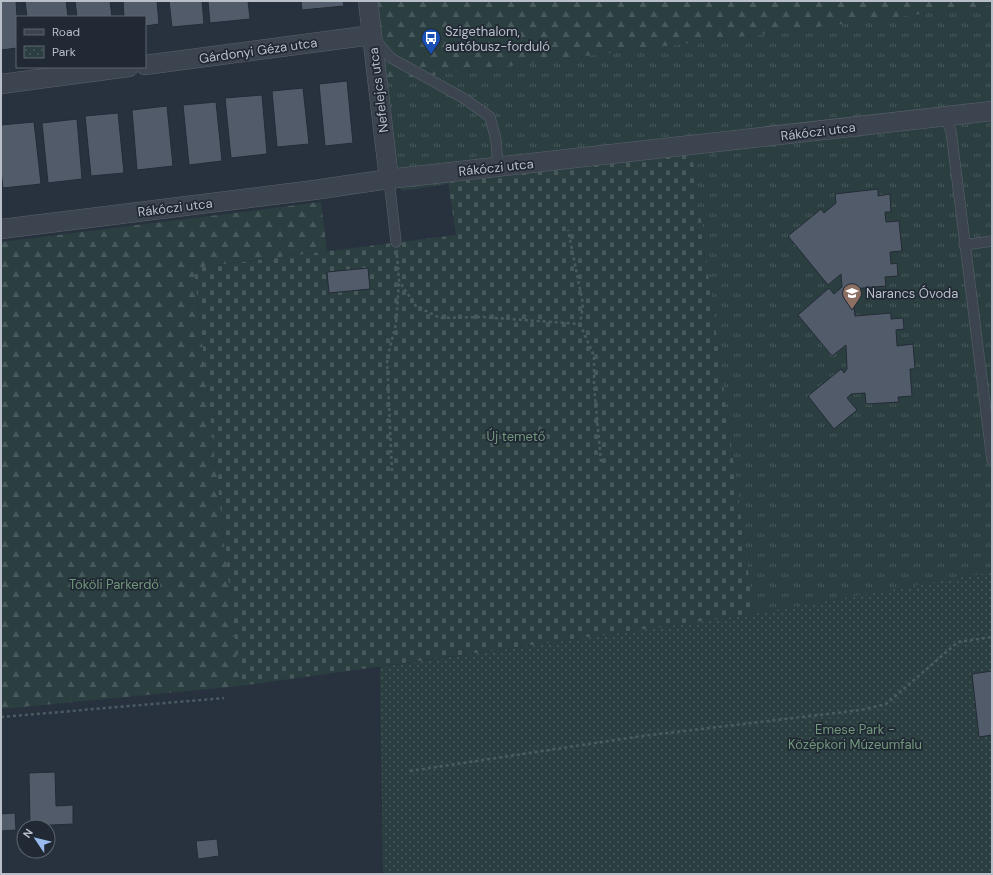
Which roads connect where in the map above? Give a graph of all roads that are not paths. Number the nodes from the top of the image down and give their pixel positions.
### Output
1 (368, 1) edge
2 (372, 35) junction
3 (146, 65) edge
4 (121, 68) edge
5 (1, 84) edge
6 (992, 111) edge
7 (945, 116) junction
8 (498, 167) junction
9 (389, 179) junction
10 (1, 229) edge
11 (992, 241) edge
12 (396, 242) road end
13 (964, 245) junction
14 (992, 460) edge

1 - 2 street, Nefelejcs utca
2 - 3 street, Gárdonyi Géza utca
2 - 8 lane
2 - 9 street, Nefelejcs utca
4 - 5 street
6 - 7 street, Rákóczi utca
7 - 8 street, Rákóczi utca
7 - 13 lane
8 - 9 street, Rákóczi utca
9 - 10 street, Rákóczi utca
9 - 12 lane
11 - 13 lane
13 - 14 lane

